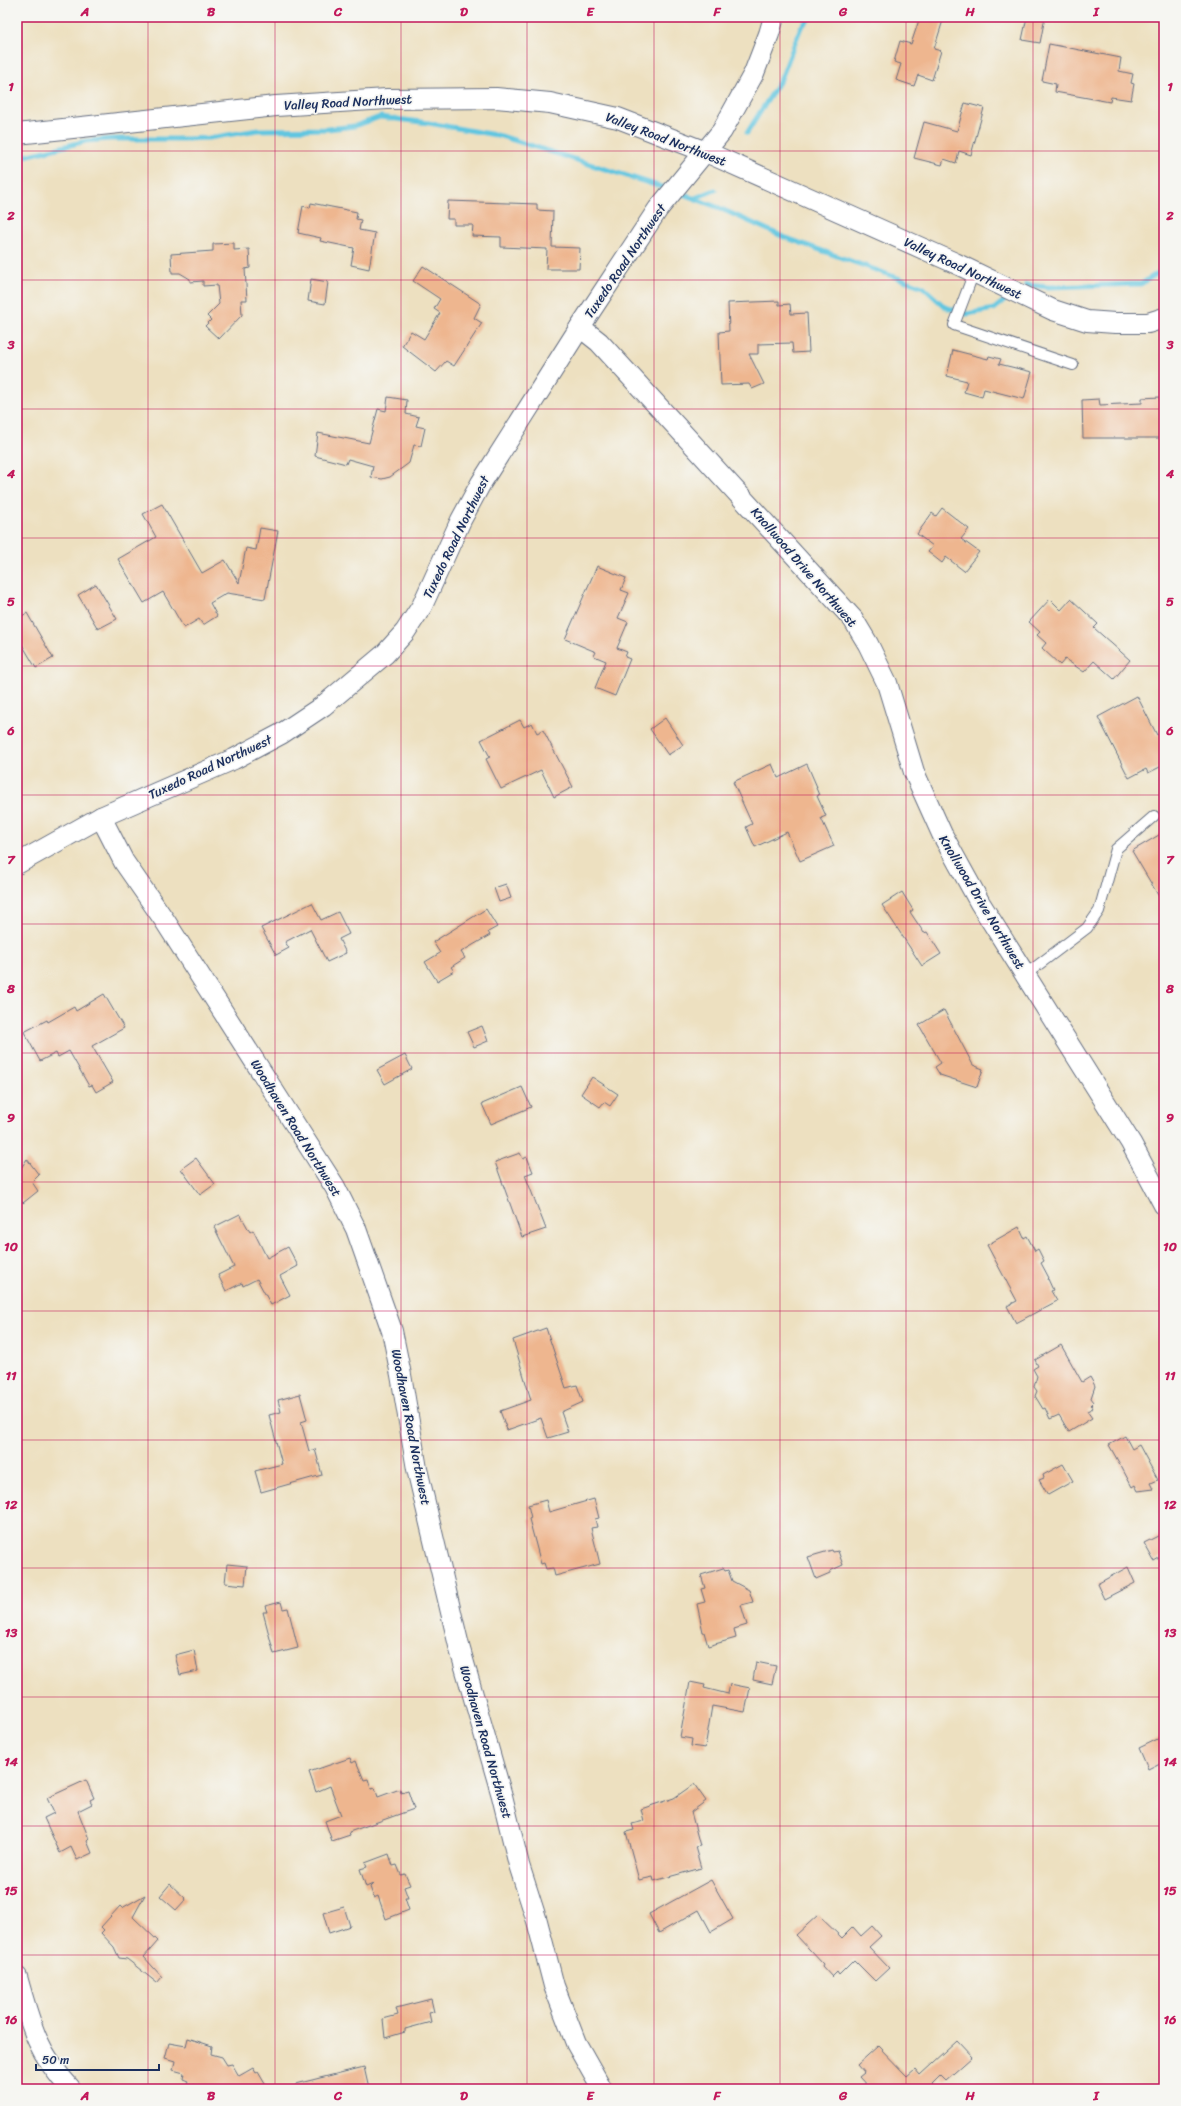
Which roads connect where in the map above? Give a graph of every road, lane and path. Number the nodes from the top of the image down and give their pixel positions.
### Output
1 (774, 17) edge
2 (17, 134) edge
3 (706, 152) junction
4 (974, 272) junction
5 (1164, 318) edge
6 (580, 327) junction
7 (1073, 365) dead end
8 (1154, 816) dead end
9 (101, 817) junction
10 (17, 864) edge
11 (1025, 975) junction
12 (1164, 1205) edge
13 (17, 1977) edge
14 (71, 2089) edge
15 (602, 2089) edge

1 - 3 street, Tuxedo Road Northwest
2 - 3 street, Valley Road Northwest
3 - 4 street, Valley Road Northwest
3 - 6 street, Tuxedo Road Northwest
4 - 5 street, Valley Road Northwest
4 - 7 lane
6 - 9 street, Tuxedo Road Northwest
6 - 11 street, Knollwood Drive Northwest
8 - 11 lane
9 - 10 street, Tuxedo Road Northwest
9 - 15 street, Woodhaven Road Northwest
11 - 12 street, Knollwood Drive Northwest
13 - 14 street

